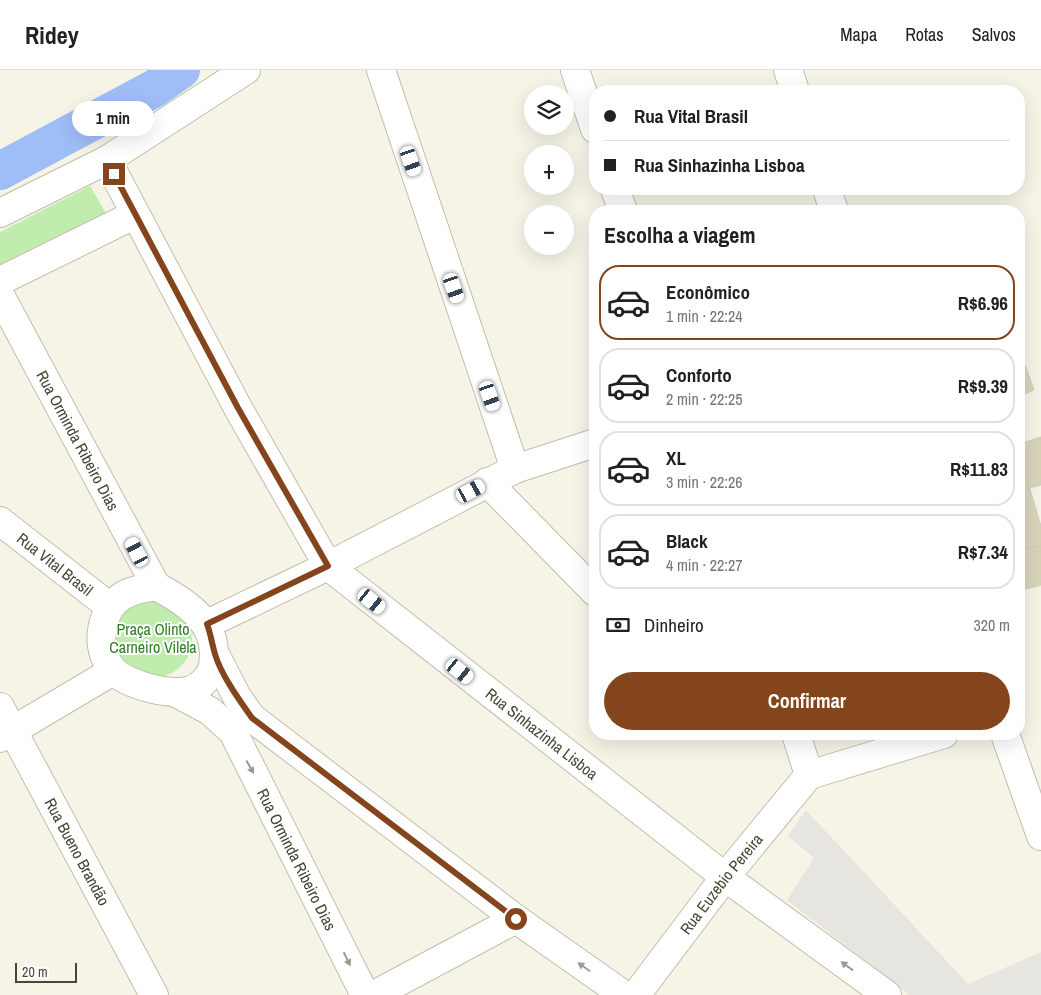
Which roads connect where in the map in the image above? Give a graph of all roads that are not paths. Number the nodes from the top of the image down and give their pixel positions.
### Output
1 (246, 70) edge
2 (381, 70) edge
3 (575, 70) edge
4 (788, 70) edge
5 (793, 85) edge
6 (589, 111) edge
7 (107, 160) junction
8 (0, 213) edge
9 (134, 215) junction
10 (0, 281) edge
11 (0, 295) edge
12 (589, 444) edge
13 (515, 469) junction
14 (487, 482) junction
15 (0, 521) edge
16 (328, 566) junction
17 (156, 586) junction
18 (589, 586) edge
19 (110, 607) junction
20 (207, 624) junction
21 (215, 654) junction
22 (113, 671) junction
23 (178, 694) junction
24 (0, 707) edge
25 (7, 734) edge
26 (798, 740) edge
27 (924, 740) edge
28 (1007, 740) edge
29 (810, 775) junction
30 (1041, 836) edge
31 (725, 877) junction
32 (516, 919) junction
33 (154, 995) edge
34 (365, 995) edge
35 (374, 995) edge
36 (624, 995) edge
37 (636, 995) edge
38 (886, 995) edge

1 - 7 street
2 - 13 street
3 - 6 street
4 - 5 street
7 - 8 street
7 - 9 street, Rua Sinhazinha Lisboa
9 - 10 street
9 - 16 street, Rua Sinhazinha Lisboa
11 - 17 street, Rua Orminda Ribeiro Dias
12 - 13 street
13 - 14 street
14 - 16 street
14 - 18 street
15 - 19 street, Rua Vital Brasil
16 - 20 street
16 - 31 street, Rua Sinhazinha Lisboa
17 - 19 street
17 - 20 street
19 - 22 street
20 - 21 street
21 - 23 street
21 - 32 street
22 - 23 street
22 - 25 street
23 -> 34 street, Rua Orminda Ribeiro Dias
24 - 25 street, Rua Bueno Brandão
25 - 33 street, Rua Bueno Brandão
26 - 29 street
27 - 29 street
28 - 30 street
29 - 31 street, Rua Euzebio Pereira
31 - 37 street, Rua Euzebio Pereira
38 -> 31 street, Rua Sinhazinha Lisboa
32 - 35 street
36 -> 32 street

